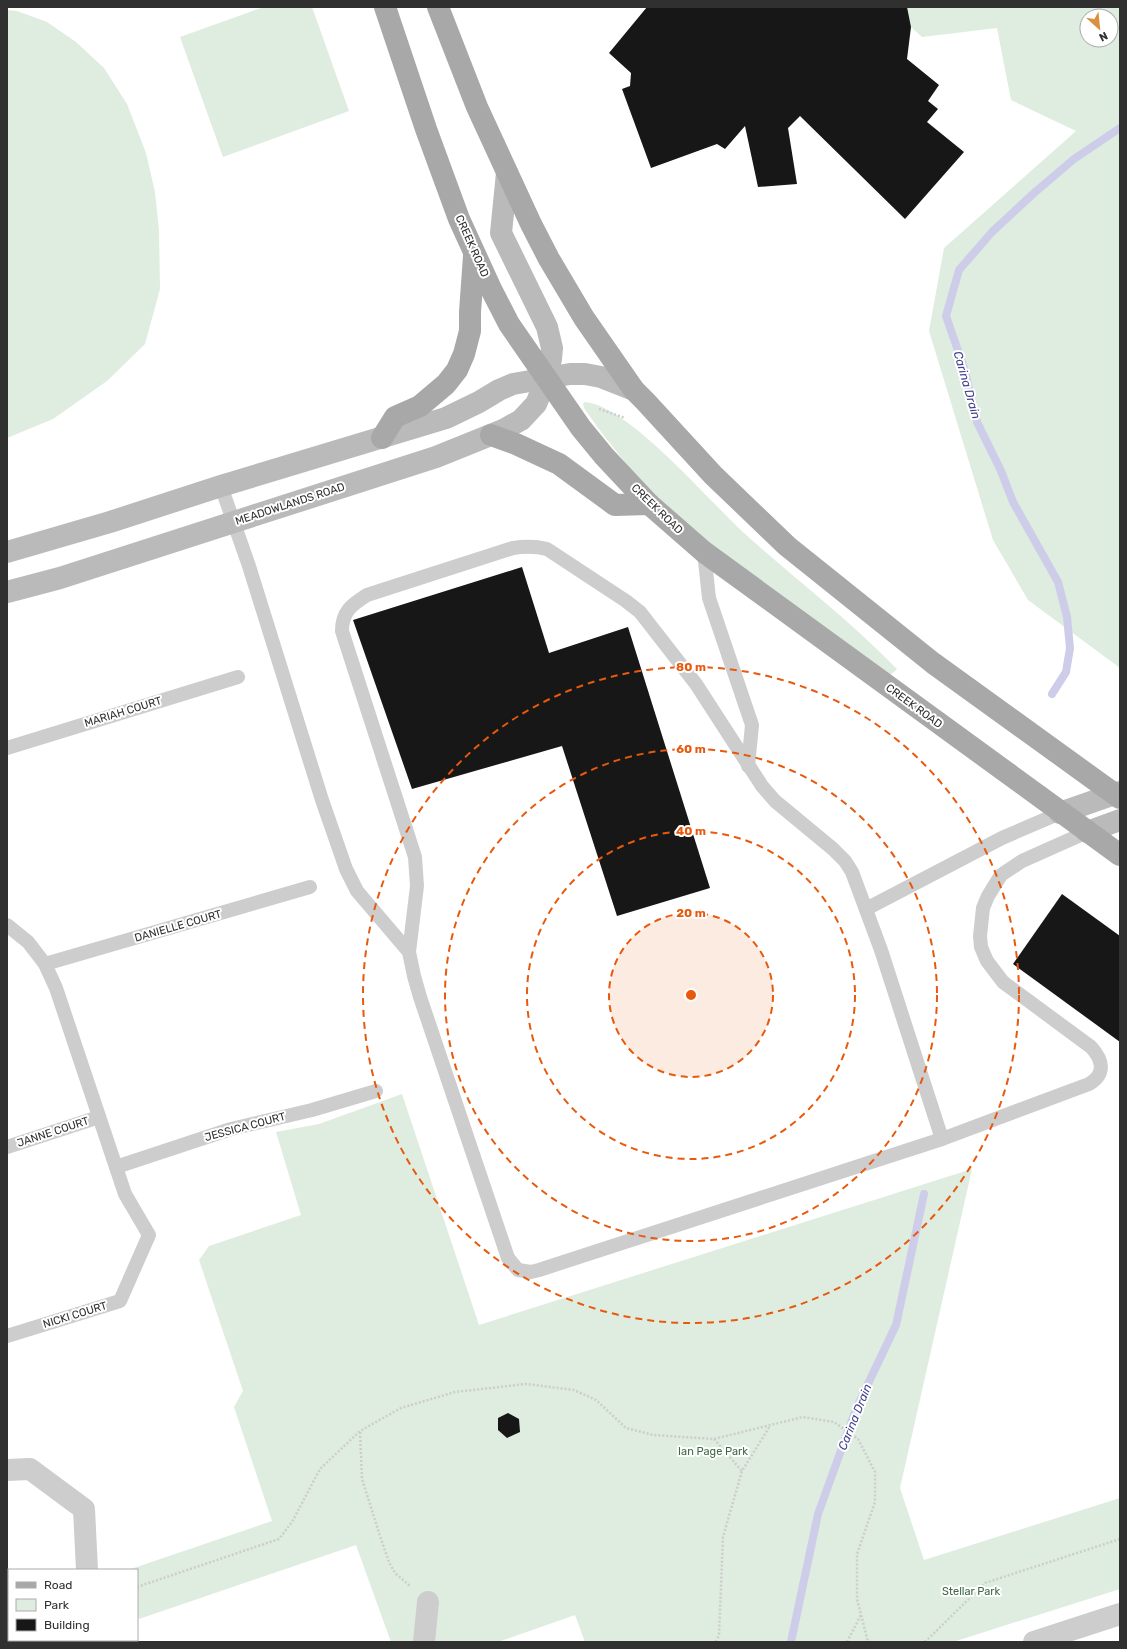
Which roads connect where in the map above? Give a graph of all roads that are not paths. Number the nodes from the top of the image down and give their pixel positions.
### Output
1 (385, 7) edge
2 (438, 7) edge
3 (507, 173) junction
4 (474, 254) junction
5 (547, 378) junction
6 (634, 390) junction
7 (491, 435) junction
8 (382, 438) junction
9 (221, 486) junction
10 (649, 504) junction
11 (234, 523) junction
12 (7, 552) edge
13 (704, 552) junction
14 (7, 592) edge
15 (238, 677) dead end
16 (7, 748) edge
17 (748, 766) junction
18 (1118, 794) edge
19 (1060, 813) junction
20 (1120, 820) edge
21 (1087, 832) junction
22 (1120, 855) edge
23 (310, 887) dead end
24 (866, 909) junction
25 (7, 925) edge
26 (409, 952) junction
27 (46, 964) junction
28 (376, 1091) dead end
29 (99, 1117) junction
30 (942, 1139) junction
31 (7, 1147) edge
32 (116, 1167) junction
33 (7, 1336) edge
34 (7, 1470) edge
35 (87, 1569) edge
36 (428, 1602) road end
37 (1120, 1614) edge
38 (424, 1642) edge
39 (1034, 1642) edge

1 - 4 main road, CREEK ROAD
2 - 3 main road
3 - 5 main road, MEADOWLANDS ROAD
3 - 6 main road
4 - 5 main road, CREEK ROAD
4 - 8 main road
5 - 6 main road
5 - 7 main road, MEADOWLANDS ROAD
5 - 8 main road
5 - 10 main road, CREEK ROAD
6 - 18 main road
7 - 10 main road
7 - 11 main road, MEADOWLANDS ROAD
8 - 9 main road
9 - 11 lane
9 - 12 main road
10 - 13 main road, CREEK ROAD
11 - 14 main road, MEADOWLANDS ROAD
11 - 26 lane
13 - 17 lane
13 - 19 main road, CREEK ROAD
15 - 16 lane, MARIAH COURT
17 - 24 lane
17 - 26 lane
18 - 19 main road
19 - 21 main road, CREEK ROAD
19 - 24 lane
20 - 21 main road
21 - 22 main road, CREEK ROAD
21 - 30 lane
23 - 27 lane, DANIELLE COURT
24 - 30 lane
25 - 27 lane
26 - 30 lane
27 - 29 lane
28 - 32 lane, JESSICA COURT
29 - 31 lane, JANNE COURT
29 - 32 lane
32 - 33 lane, NICKI COURT
34 - 35 street
36 - 38 street
37 - 39 street

